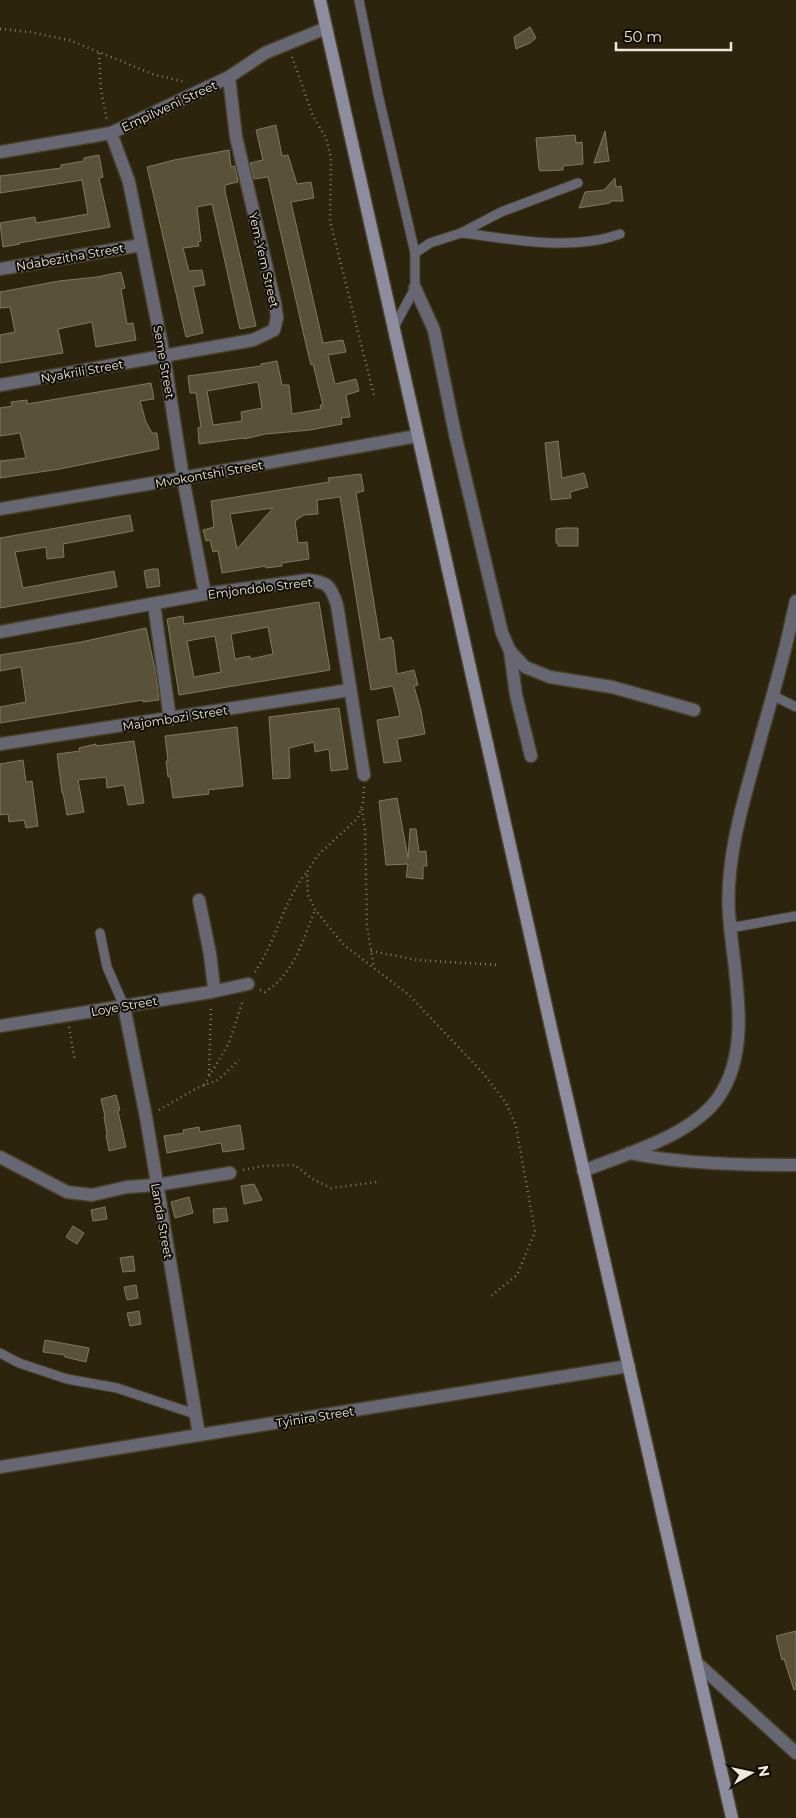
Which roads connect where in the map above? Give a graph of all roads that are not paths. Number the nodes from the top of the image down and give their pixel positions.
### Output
1 (320, 0) edge
2 (359, 0) edge
3 (326, 28) junction
4 (229, 77) junction
5 (111, 133) junction
6 (0, 152) edge
7 (578, 182) dead end
8 (461, 233) junction
9 (620, 234) dead end
10 (141, 244) junction
11 (415, 253) junction
12 (0, 269) edge
13 (415, 288) junction
14 (394, 329) junction
15 (164, 356) junction
16 (0, 385) edge
17 (417, 436) junction
18 (183, 478) junction
19 (0, 509) edge
20 (205, 594) junction
21 (796, 601) edge
22 (154, 604) junction
23 (0, 632) edge
24 (510, 651) junction
25 (350, 690) junction
26 (772, 695) junction
27 (796, 707) edge
28 (694, 710) dead end
29 (170, 719) junction
30 (0, 744) edge
31 (531, 756) dead end
32 (364, 775) road end
33 (199, 900) dead end
34 (796, 916) edge
35 (730, 928) junction
36 (100, 932) dead end
37 (248, 984) road end
38 (211, 992) junction
39 (124, 1006) junction
40 (0, 1026) edge
41 (629, 1153) junction
42 (0, 1157) edge
43 (796, 1166) edge
44 (583, 1171) junction
45 (230, 1172) road end
46 (156, 1185) junction
47 (0, 1353) edge
48 (629, 1366) junction
49 (196, 1414) junction
50 (198, 1436) junction
51 (0, 1467) edge
52 (697, 1663) junction
53 (796, 1753) edge
54 (732, 1818) edge

1 - 3 main road
2 - 11 lane
3 - 4 street, Empilweni Street
3 - 14 main road
4 - 5 street, Empilweni Street
4 - 15 street, Yem-Yem Street
5 - 6 street, Empilweni Street
5 - 10 street, Seme Street
7 - 8 lane
8 - 9 lane
8 - 11 lane
10 - 12 street, Ndabezitha Street
10 - 15 street, Seme Street
11 - 13 lane
13 - 14 lane
13 - 24 street
14 - 17 main road
15 - 16 street, Nyakrili Street
15 - 18 street, Seme Street
17 - 18 street, Mvokontshi Street
17 - 44 main road
18 - 19 street, Mvokontshi Street
18 - 20 street, Seme Street
20 - 22 street, Emjondolo Street
20 - 25 street, Emjondolo Street
21 - 26 street
22 - 23 street, Emjondolo Street
22 - 29 street
24 - 28 street
24 - 31 street
25 - 29 street, Majombozi Street
25 - 32 street, Emjondolo Street
26 - 27 lane
26 - 35 street
29 - 30 street, Majombozi Street
33 - 38 street
34 - 35 lane
35 - 41 street
36 - 39 lane
37 - 38 street, Loye Street
38 - 39 street, Loye Street
39 - 40 street, Loye Street
39 - 46 street, Landa Street
41 - 43 street
41 - 44 street
42 - 46 street
44 - 48 main road
45 - 46 street
46 - 49 street, Landa Street
47 - 49 lane
48 - 50 street, Tyinira Street
48 - 52 main road
49 - 50 street, Landa Street
50 - 51 street, Tyinira Street
52 - 53 street
52 - 54 main road

